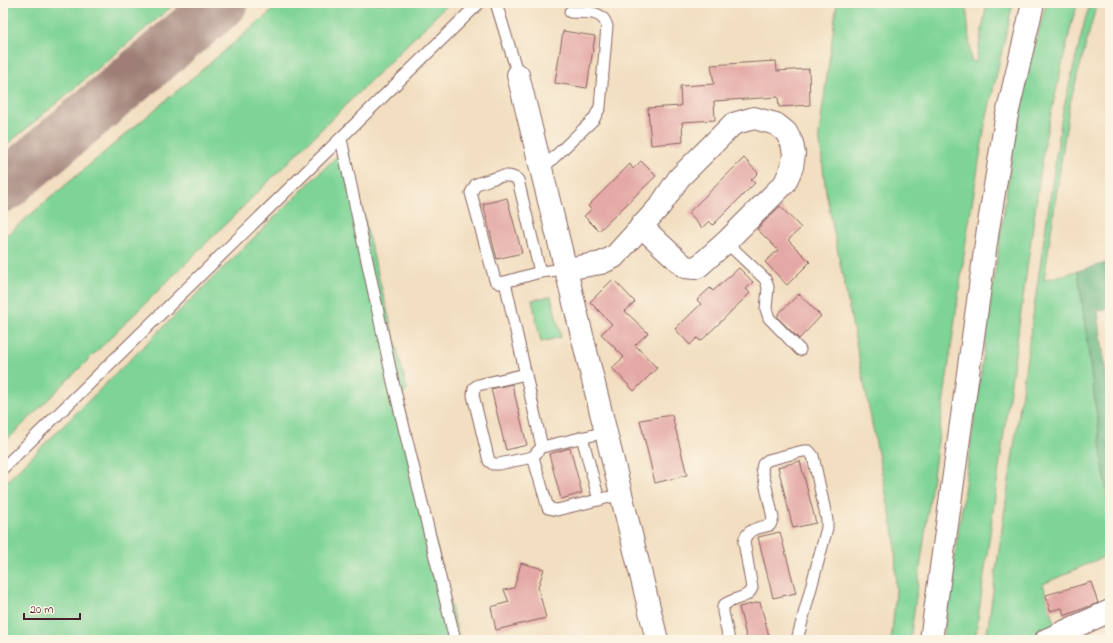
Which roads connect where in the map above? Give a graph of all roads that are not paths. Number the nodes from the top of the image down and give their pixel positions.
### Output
1 (479, 3) edge
2 (496, 3) edge
3 (1033, 3) edge
4 (570, 12) dead end
5 (518, 75) joint
6 (340, 139) junction
7 (542, 170) junction
8 (641, 226) junction
9 (726, 242) junction
10 (566, 269) junction
11 (540, 272) junction
12 (506, 282) junction
13 (800, 350) dead end
14 (526, 374) junction
15 (606, 432) junction
16 (582, 437) junction
17 (542, 447) junction
18 (533, 457) junction
19 (3, 468) edge
20 (622, 494) junction
21 (599, 500) junction
22 (1110, 611) edge
23 (455, 640) edge
24 (658, 640) edge
25 (730, 640) edge
26 (797, 640) edge
27 (931, 640) edge
28 (1046, 640) edge

1 - 6 lane
2 - 5 lane
3 - 27 street
4 - 7 lane
5 - 7 street
6 - 19 lane
6 - 23 lane
7 - 10 street
8 - 9 street
8 - 9 street
8 - 10 street
9 - 13 lane
10 - 11 lane
10 - 15 street
11 - 12 lane
11 - 12 lane
12 - 14 lane
14 - 17 lane
14 - 18 lane
15 - 16 lane
15 - 20 street
16 - 17 lane
16 - 21 lane
17 - 18 lane
18 - 21 lane
20 - 21 lane
20 - 24 street
22 - 28 street
25 - 26 lane

